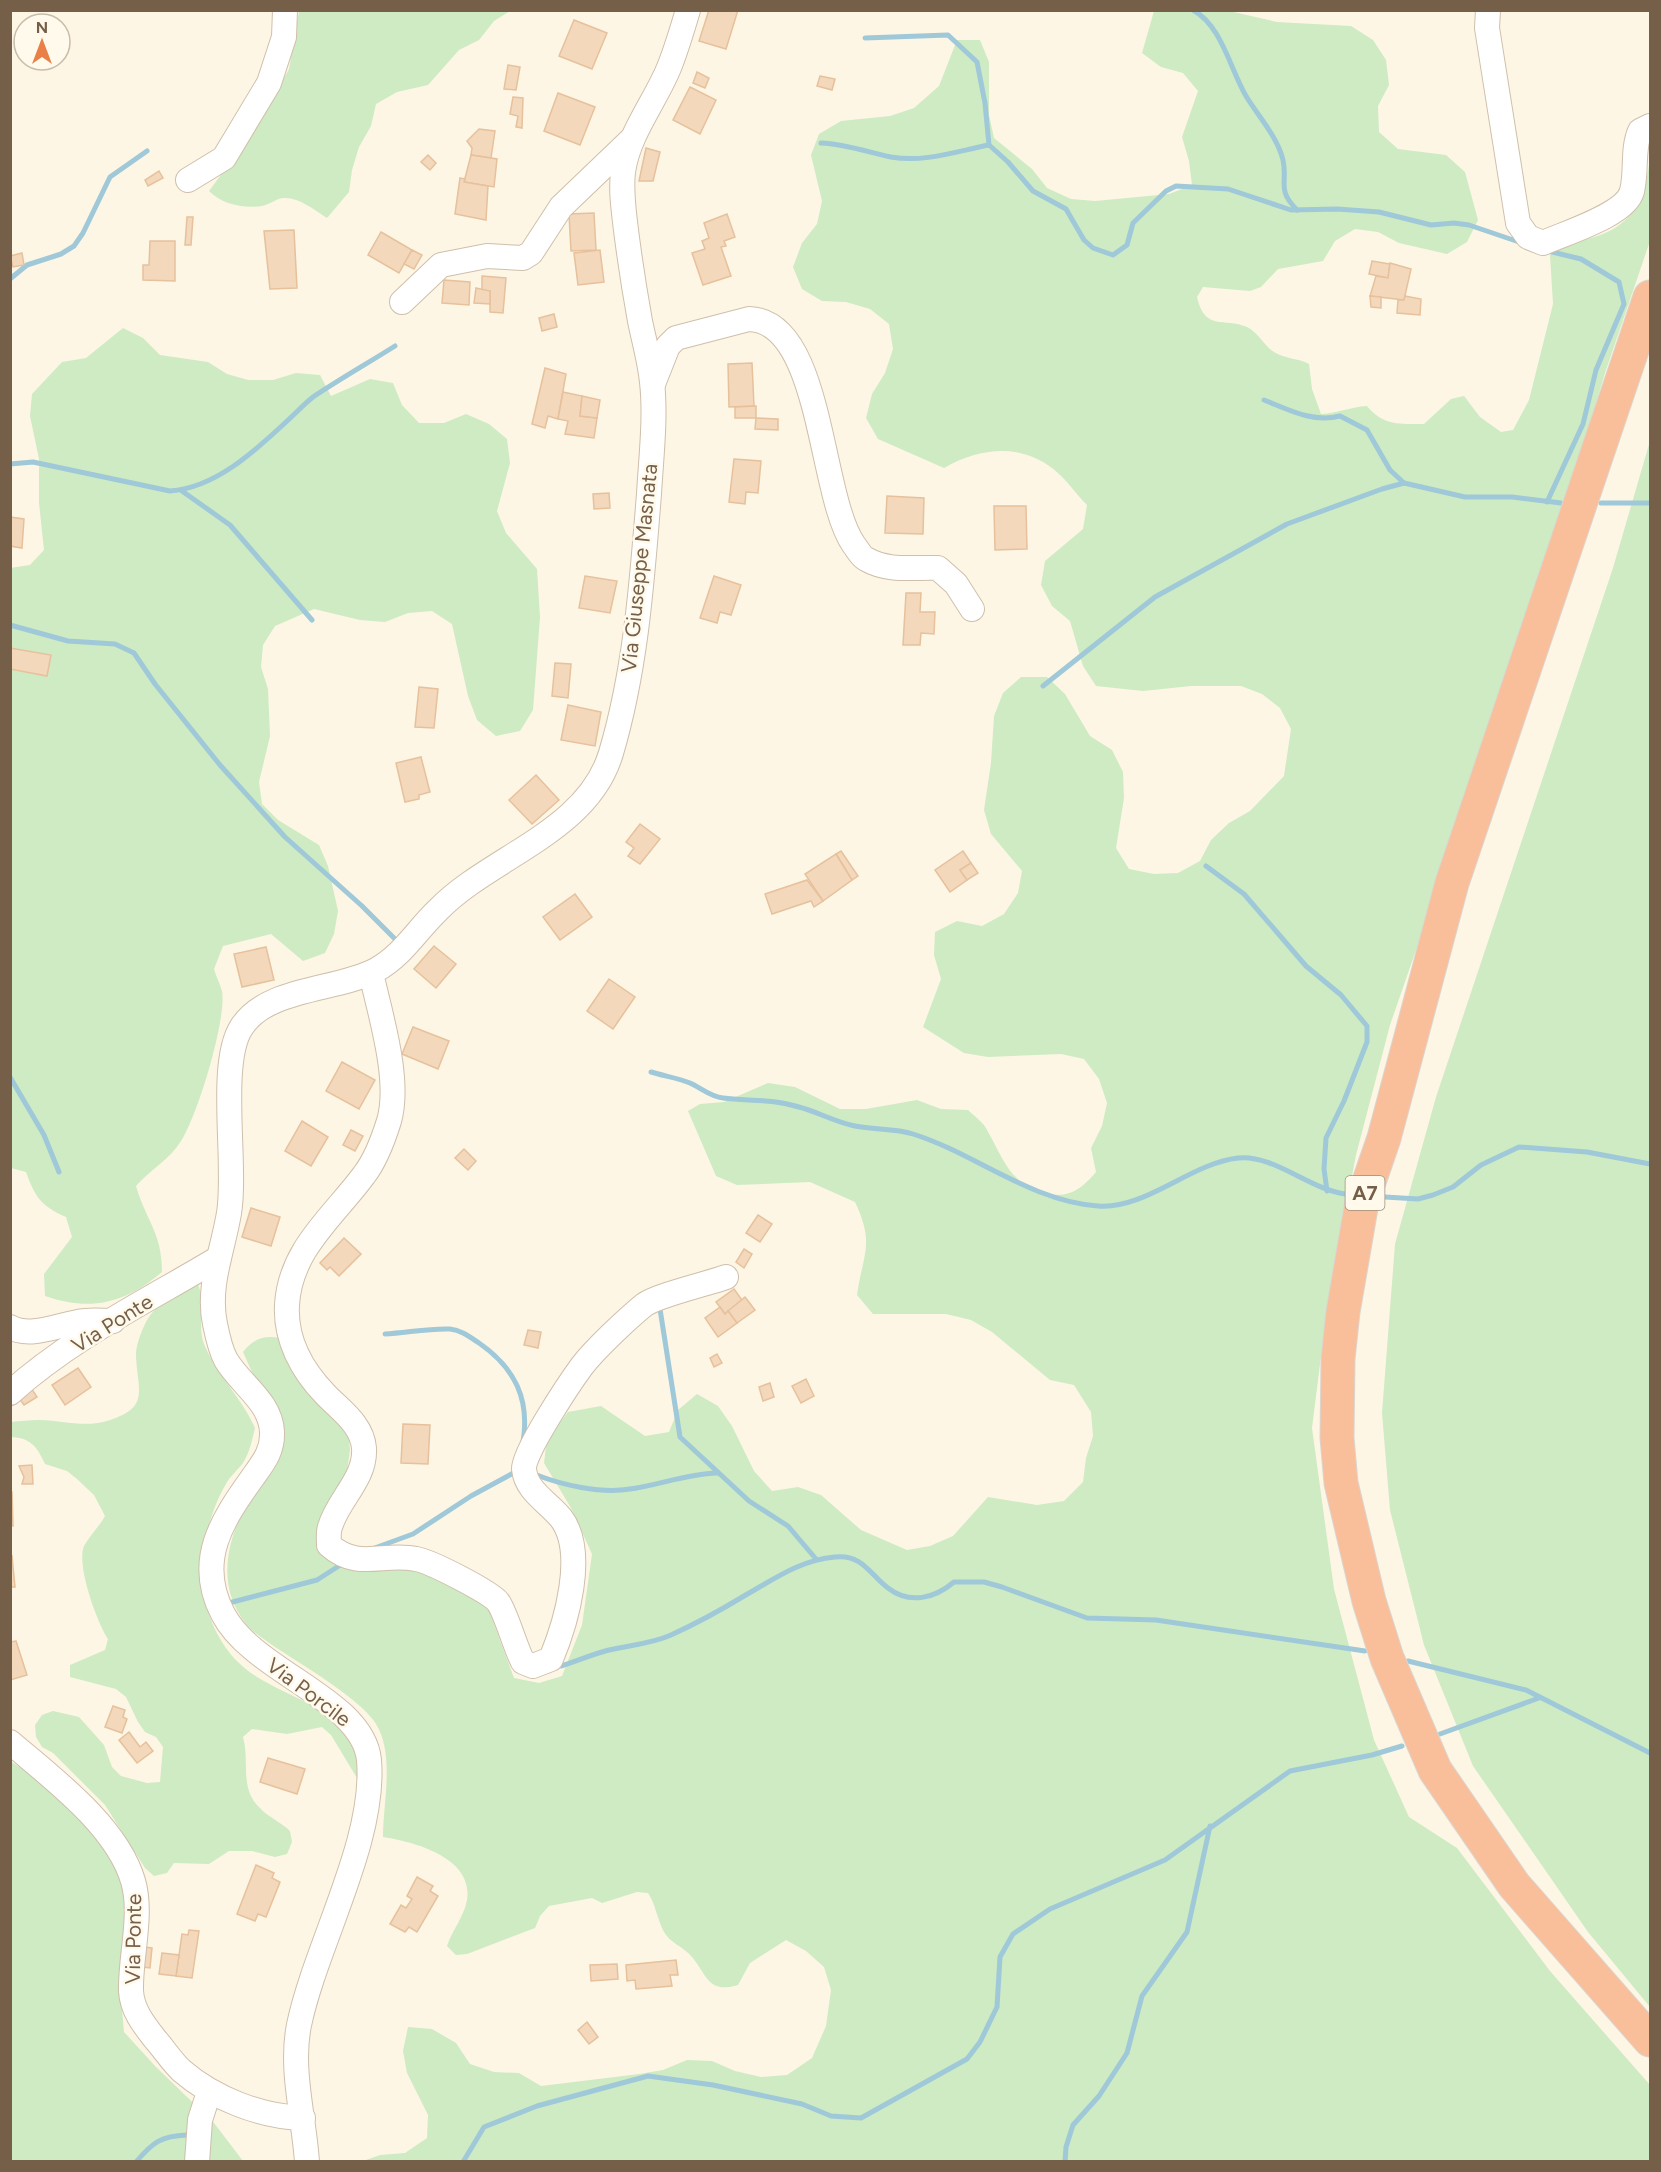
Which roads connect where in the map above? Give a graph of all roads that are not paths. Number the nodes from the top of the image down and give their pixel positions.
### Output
1 (285, 10) edge
2 (688, 10) edge
3 (1488, 10) edge
4 (1650, 126) edge
5 (633, 138) junction
6 (188, 180) dead end
7 (1650, 297) edge
8 (402, 302) dead end
9 (653, 384) junction
10 (972, 609) dead end
11 (371, 973) junction
12 (217, 1259) junction
13 (726, 1277) dead end
14 (113, 1321) junction
15 (10, 1327) edge
16 (21, 1376) edge
17 (10, 1393) edge
18 (10, 1742) edge
19 (1650, 2040) edge
20 (209, 2092) junction
21 (303, 2118) junction
22 (197, 2162) edge
23 (307, 2162) edge

1 - 6 street
2 - 5 street, Via Giuseppe Masnata
3 - 4 street
5 - 8 street
5 - 9 street, Via Giuseppe Masnata
7 - 19 highway, A7
9 - 10 street
9 - 11 street, Via Giuseppe Masnata
11 - 12 street, Via Giuseppe Masnata
11 - 13 street
12 - 14 street, Via Ponte
12 - 21 street, Via Porcile
14 - 15 street
14 - 16 street, Via Ponte
16 - 17 street, Via Ponte
18 - 20 street, Via Ponte
20 - 21 street, Via Ponte
20 - 22 street
21 - 23 street, Via Porcile

